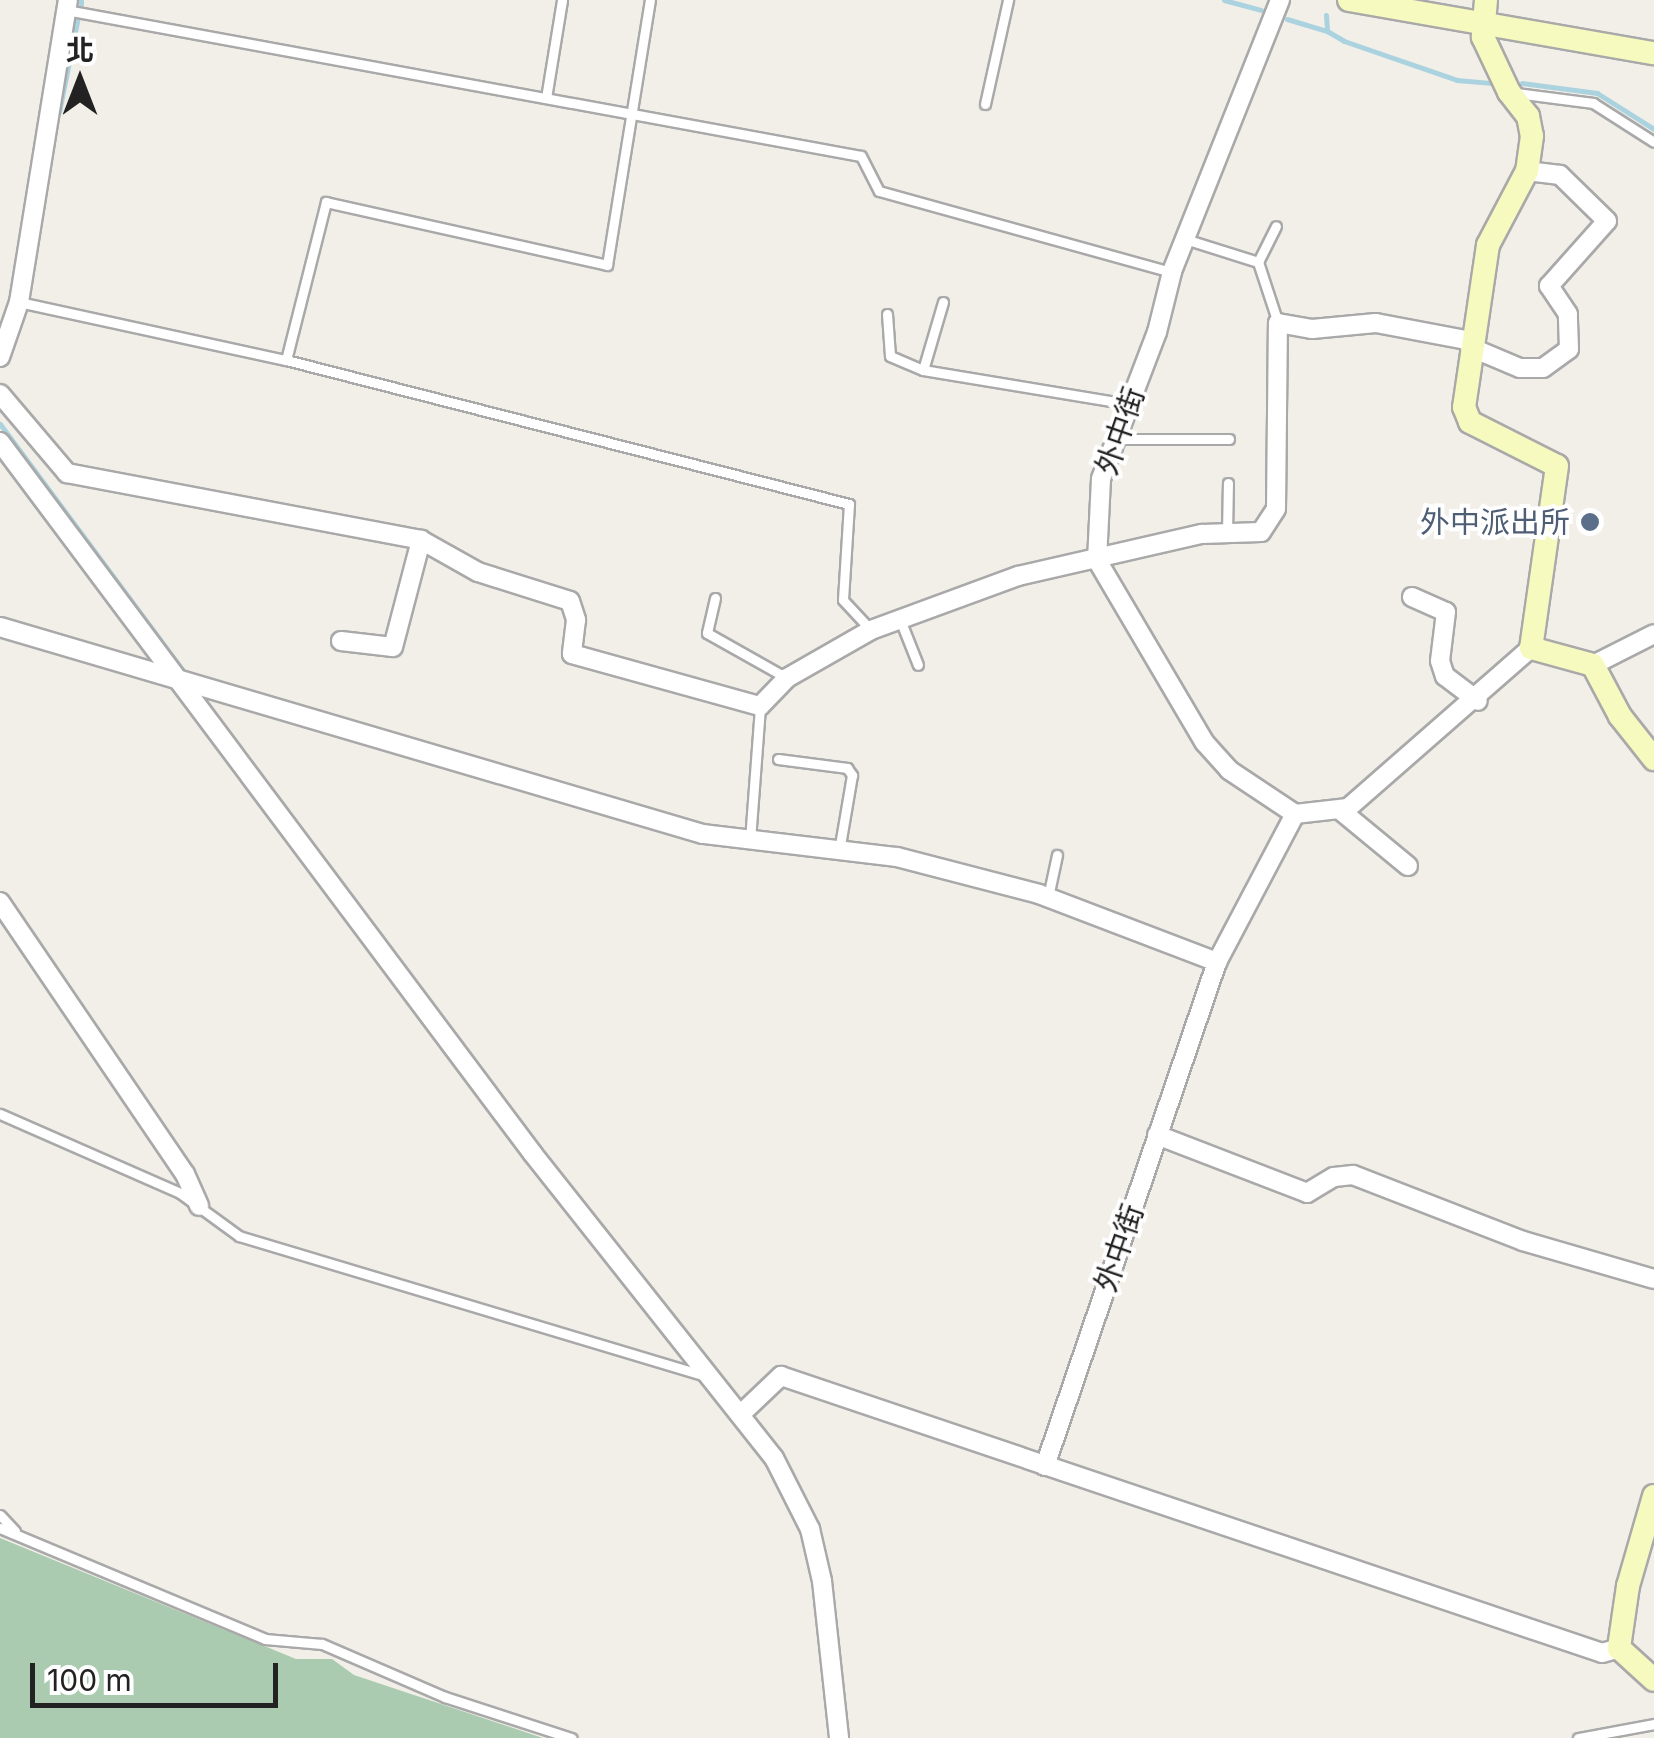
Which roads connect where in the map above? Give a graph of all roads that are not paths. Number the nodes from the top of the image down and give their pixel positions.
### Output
1 (562, 0) edge
2 (650, 0) edge
3 (1008, 0) edge
4 (1280, 0) edge
5 (1349, 0) edge
6 (67, 5) edge
7 (1484, 12) edge
8 (1654, 53) edge
9 (1508, 92) junction
10 (546, 98) junction
11 (986, 104) dead end
12 (632, 113) junction
13 (1654, 142) edge
14 (1528, 171) junction
15 (1276, 226) dead end
16 (1185, 239) junction
17 (1258, 262) junction
18 (1172, 272) junction
19 (19, 302) junction
20 (942, 302) dead end
21 (886, 314) dead end
22 (1278, 323) junction
23 (1471, 344) junction
24 (0, 357) edge
25 (286, 360) junction
26 (923, 370) junction
27 (0, 394) edge
28 (1129, 404) junction
29 (1116, 438) junction
30 (1229, 440) dead end
31 (0, 442) edge
32 (1228, 483) dead end
33 (1227, 533) junction
34 (421, 540) junction
35 (1097, 560) junction
36 (1412, 597) dead end
37 (716, 598) dead end
38 (901, 622) junction
39 (0, 627) edge
40 (871, 630) junction
41 (1654, 634) edge
42 (341, 641) dead end
43 (1532, 648) junction
44 (918, 665) dead end
45 (1593, 665) junction
46 (787, 678) junction
47 (186, 684) junction
48 (1478, 701) junction
49 (760, 706) junction
50 (1654, 759) edge
51 (778, 760) dead end
52 (1340, 810) junction
53 (1295, 814) junction
54 (750, 840) junction
55 (839, 851) junction
56 (1057, 855) dead end
57 (1408, 866) dead end
58 (1048, 898) junction
59 (0, 902) edge
60 (1216, 962) junction
61 (0, 1114) edge
62 (1156, 1136) junction
63 (199, 1206) junction
64 (1654, 1278) edge
65 (711, 1378) junction
66 (742, 1413) junction
67 (1045, 1466) junction
68 (1654, 1496) edge
69 (0, 1515) edge
70 (0, 1528) edge
71 (18, 1534) junction
72 (1619, 1648) junction
73 (1654, 1680) edge
74 (1654, 1724) edge
75 (571, 1738) edge
76 (839, 1738) edge
77 (1578, 1738) edge

1 - 10 lane
2 - 12 lane
3 - 11 lane
4 - 16 street, 外中街
5 - 7 street
6 - 10 lane
6 - 19 street
7 - 8 street
7 - 9 street
9 - 13 lane
9 - 14 street
10 - 12 lane
12 - 18 lane
12 - 25 lane
14 - 23 street
14 - 23 street
15 - 17 lane
16 - 17 lane
16 - 18 street, 外中街
17 - 22 lane
18 - 28 street, 外中街
19 - 24 street
19 - 25 lane
20 - 26 lane
21 - 26 lane
22 - 23 street
22 - 33 street
23 - 43 street
25 - 40 lane
26 - 28 lane
27 - 34 street
28 - 29 street, 外中街
29 - 30 lane
29 - 35 street, 外中街
31 - 47 street
32 - 33 lane
33 - 35 street
34 - 42 street
34 - 49 street
35 - 38 street
35 - 53 street
36 - 48 street
37 - 46 lane
38 - 40 street
38 - 44 lane
39 - 47 street
40 - 46 street
41 - 45 street
43 - 45 street
43 - 48 street
45 - 50 street
46 - 49 street
47 - 54 street
47 - 65 street
48 - 52 street
49 - 54 lane
51 - 55 lane
52 - 53 street
52 - 57 street
53 - 60 street, 外中街
54 - 55 street
55 - 58 street
56 - 58 lane
58 - 60 street
59 - 63 street
60 - 62 street, 外中街
61 - 63 lane
62 - 64 street
62 - 67 street, 外中街
63 - 65 lane
65 - 66 street
66 - 67 street
66 - 76 street
67 - 72 street
68 - 72 street
69 - 71 lane
70 - 71 lane
71 - 75 lane
72 - 73 street
74 - 77 lane

